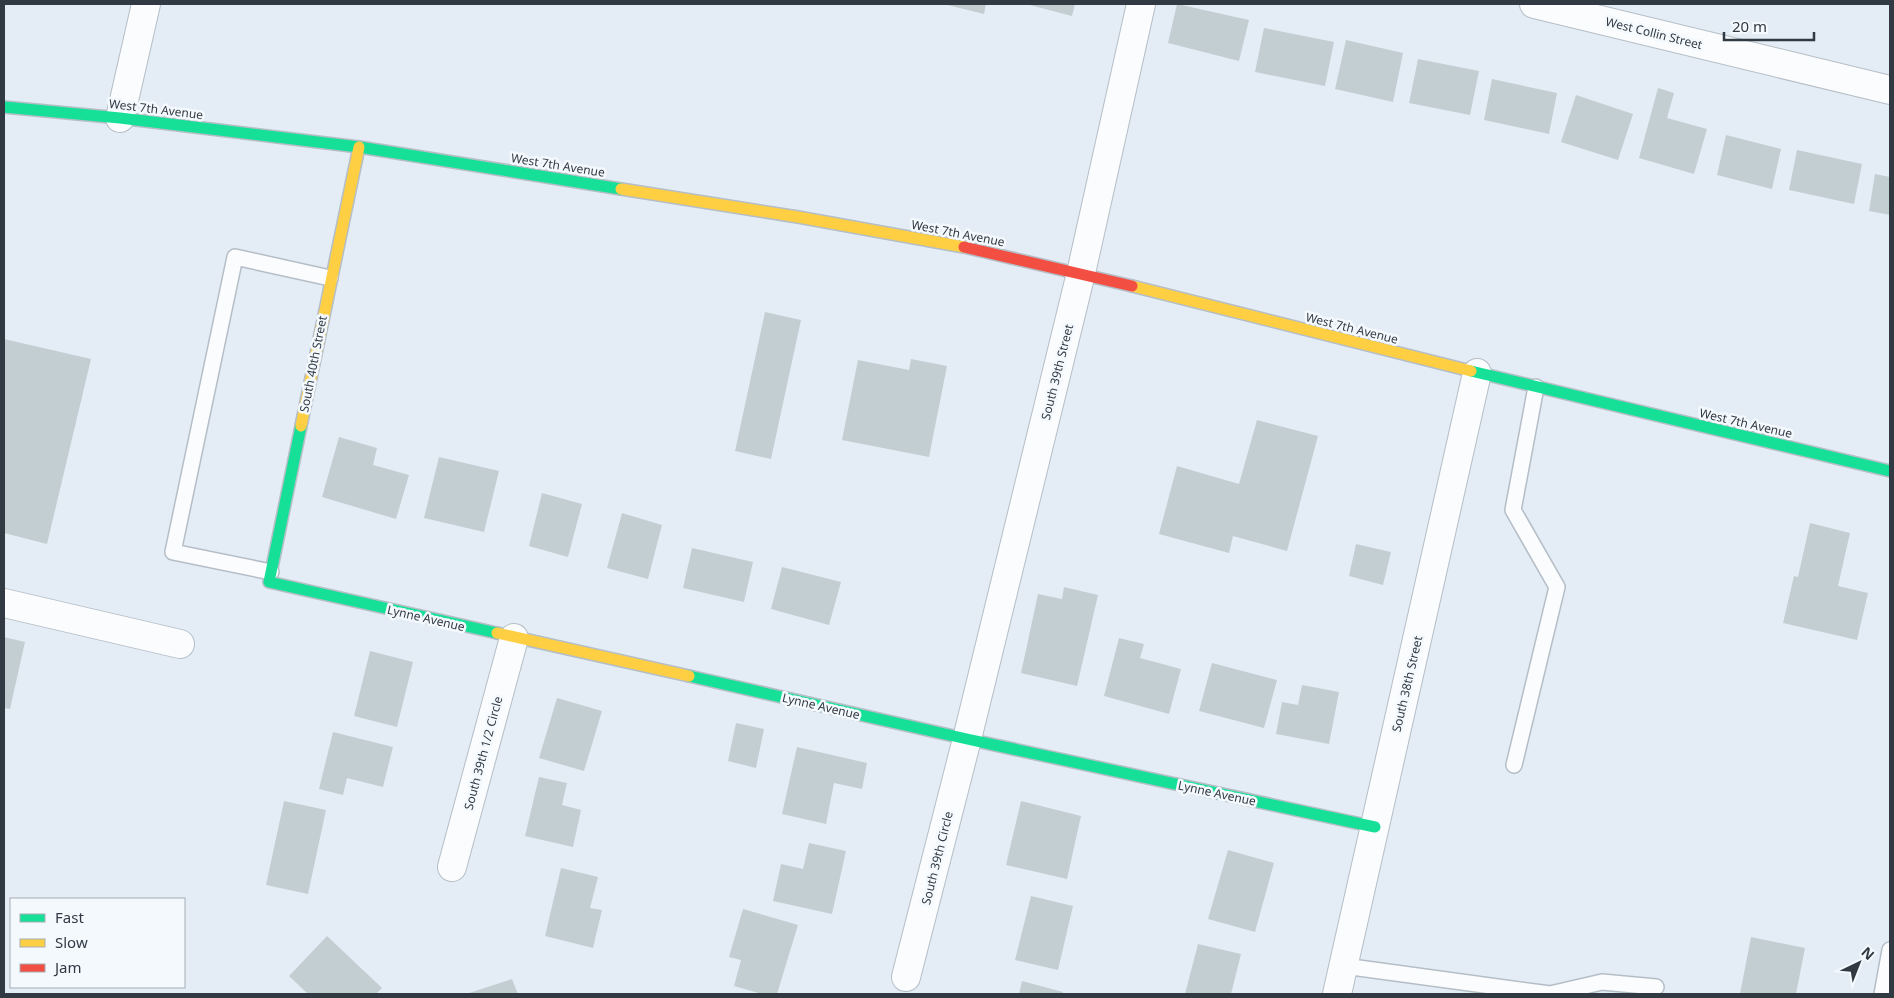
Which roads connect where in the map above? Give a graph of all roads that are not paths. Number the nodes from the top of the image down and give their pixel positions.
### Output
1 (146, 4) edge
2 (1141, 4) edge
3 (1534, 4) edge
4 (1890, 90) edge
5 (4, 107) edge
6 (120, 118) junction
7 (359, 147) junction
8 (1080, 273) junction
9 (330, 278) junction
10 (1477, 374) junction
11 (1536, 388) junction
12 (1890, 471) edge
13 (270, 577) junction
14 (4, 603) edge
15 (514, 638) junction
16 (180, 644) dead end
17 (967, 739) junction
18 (1514, 765) dead end
19 (1375, 827) junction
20 (452, 867) dead end
21 (1890, 950) edge
22 (1344, 966) junction
23 (906, 977) dead end
24 (1656, 987) dead end
25 (1337, 994) edge
26 (1882, 994) edge

1 - 6 street
2 - 8 street, South 39th Street
3 - 4 street, West Collin Street
5 - 6 main road, West 7th Avenue
6 - 7 main road, West 7th Avenue
7 - 8 main road, West 7th Avenue
7 - 9 main road, South 40th Street
8 - 10 main road, West 7th Avenue
8 - 17 street, South 39th Street
9 - 13 main road, South 40th Street
9 - 13 lane
10 - 11 main road, West 7th Avenue
10 - 19 street, South 38th Street
11 - 12 main road, West 7th Avenue
11 - 18 lane
13 - 15 main road, Lynne Avenue
14 - 16 street
15 - 17 main road, Lynne Avenue
15 - 20 street, South 39th 1/2 Circle
17 - 19 main road, Lynne Avenue
17 - 23 street, South 39th Circle
19 - 22 street, South 38th Street
21 - 26 lane
22 - 24 lane
22 - 25 street, South 38th Street

